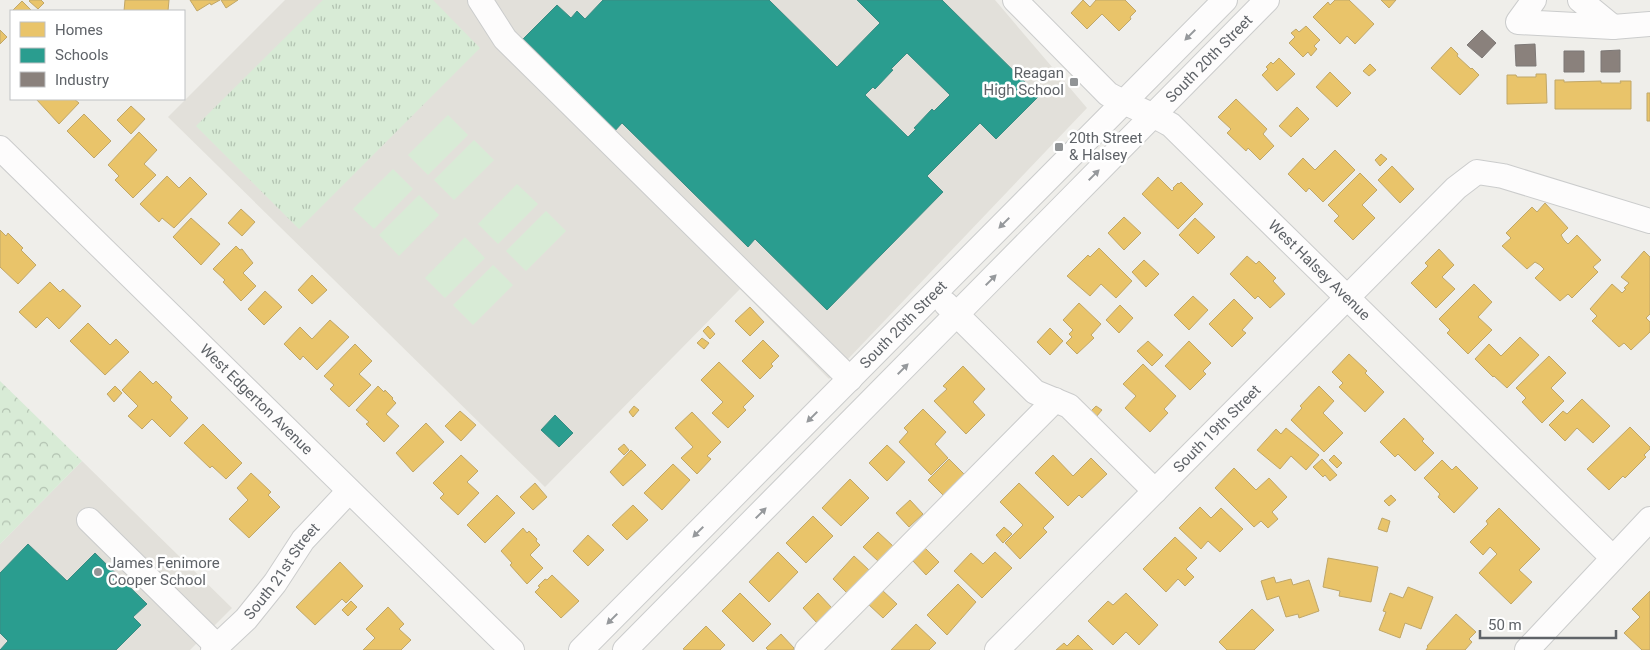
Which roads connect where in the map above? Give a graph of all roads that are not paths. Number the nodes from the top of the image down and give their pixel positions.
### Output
1 (480, 0) edge
2 (1015, 0) edge
3 (1224, 0) edge
4 (1267, 0) edge
5 (1534, 0) edge
6 (1580, 0) edge
7 (1650, 24) edge
8 (1613, 27) junction
9 (1123, 103) junction
10 (1154, 115) junction
11 (0, 148) edge
12 (1038, 189) junction
13 (1060, 210) junction
14 (1650, 221) edge
15 (935, 293) junction
16 (1346, 298) junction
17 (957, 314) junction
18 (848, 381) junction
19 (1055, 400) junction
20 (868, 404) junction
21 (349, 491) junction
22 (1154, 492) junction
23 (1650, 519) edge
24 (89, 520) dead end
25 (1613, 558) junction
26 (643, 588) junction
27 (665, 610) junction
28 (215, 648) edge
29 (512, 650) edge
30 (581, 650) edge
31 (625, 650) edge
32 (807, 650) edge
33 (997, 650) edge
34 (1527, 650) edge

1 - 18 street
2 - 9 street, West Halsey Avenue
3 -> 9 street, South 20th Street
4 - 10 street, South 20th Street
5 - 8 street
6 - 8 street
7 - 8 street
9 - 10 street, West Halsey Avenue
9 - 12 street, South 20th Street
13 -> 10 street, South 20th Street
10 - 16 street, West Halsey Avenue
11 - 21 street, West Edgerton Avenue
12 - 13 street
12 -> 15 street, South 20th Street
17 -> 13 street, South 20th Street
14 - 16 street, South 19th Street
15 - 17 street
15 - 18 street, South 20th Street
16 - 22 street, South 19th Street
16 - 25 street, West Halsey Avenue
17 - 19 street
20 -> 17 street, South 20th Street
18 - 20 street
18 -> 26 street, South 20th Street
19 - 22 street
19 - 32 street
27 -> 20 street, South 20th Street
21 - 28 street, South 21st Street
21 - 29 street, West Edgerton Avenue
22 - 33 street, South 19th Street
23 - 25 street
24 - 28 street
25 - 34 street
26 - 27 street
26 -> 30 street, South 20th Street
27 - 31 street, South 20th Street

